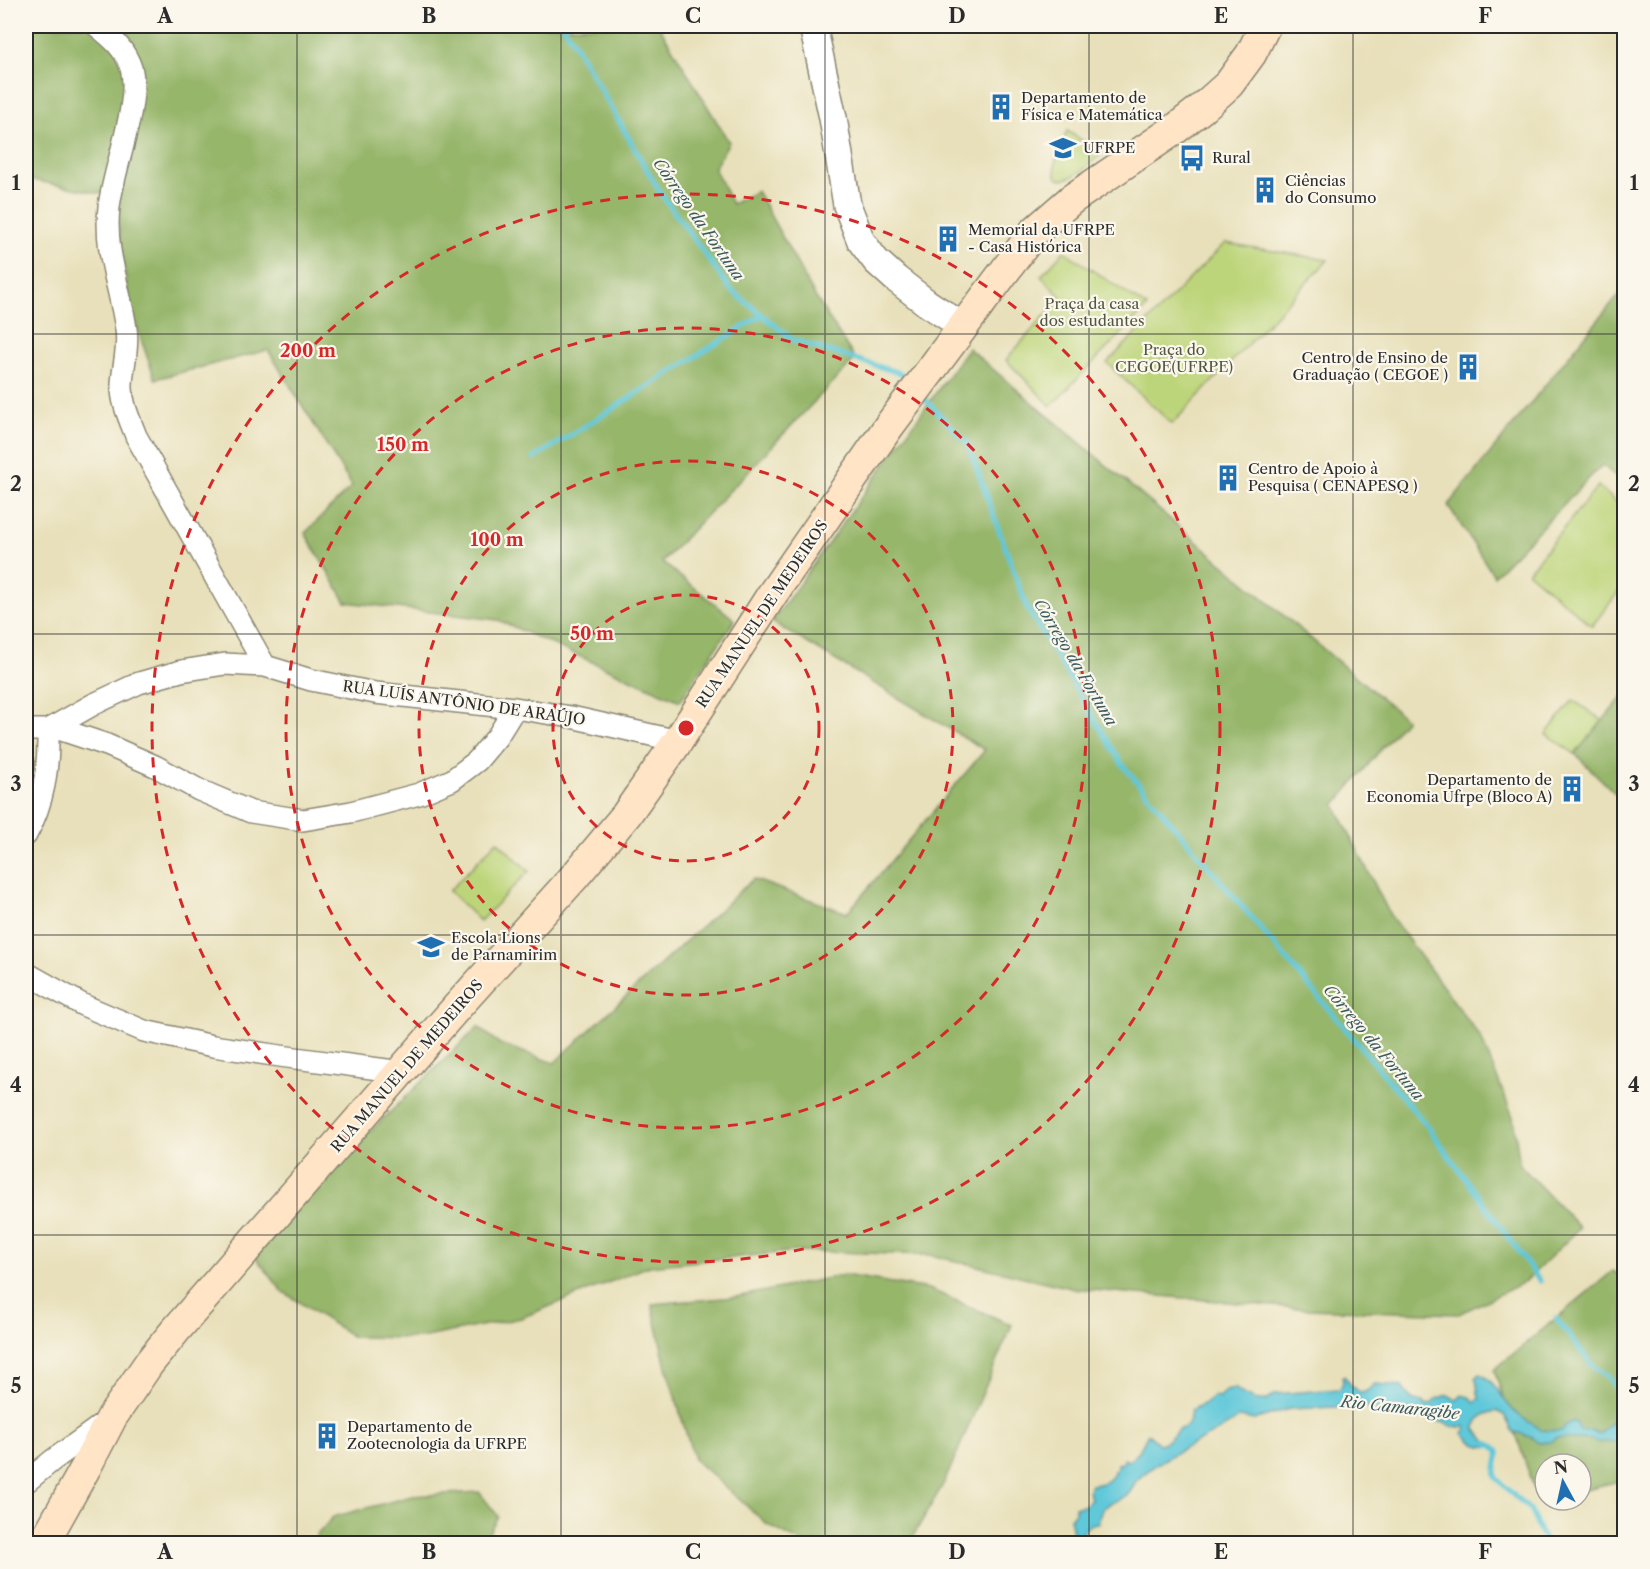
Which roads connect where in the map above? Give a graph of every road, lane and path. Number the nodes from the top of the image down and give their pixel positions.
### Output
1 (98, 26) edge
2 (813, 26) edge
3 (1265, 26) edge
4 (962, 326) junction
5 (265, 666) junction
6 (515, 708) junction
7 (51, 728) junction
8 (26, 730) edge
9 (678, 741) junction
10 (26, 836) edge
11 (26, 973) edge
12 (402, 1072) junction
13 (112, 1417) junction
14 (26, 1482) edge
15 (43, 1544) edge

1 - 5 street
2 - 4 street
3 - 4 main road, RUA MANUEL DE MEDEIROS
4 - 9 main road, RUA MANUEL DE MEDEIROS
5 - 6 street, RUA LUÍS ANTÔNIO DE ARAÚJO
5 - 7 street, RUA LUÍS ANTÔNIO DE ARAÚJO
6 - 7 street
6 - 9 street, RUA LUÍS ANTÔNIO DE ARAÚJO
7 - 8 street
7 - 10 street
9 - 12 main road, RUA MANUEL DE MEDEIROS
11 - 12 street
12 - 13 main road, RUA MANUEL DE MEDEIROS
13 - 14 street
13 - 15 main road, RUA MANUEL DE MEDEIROS

